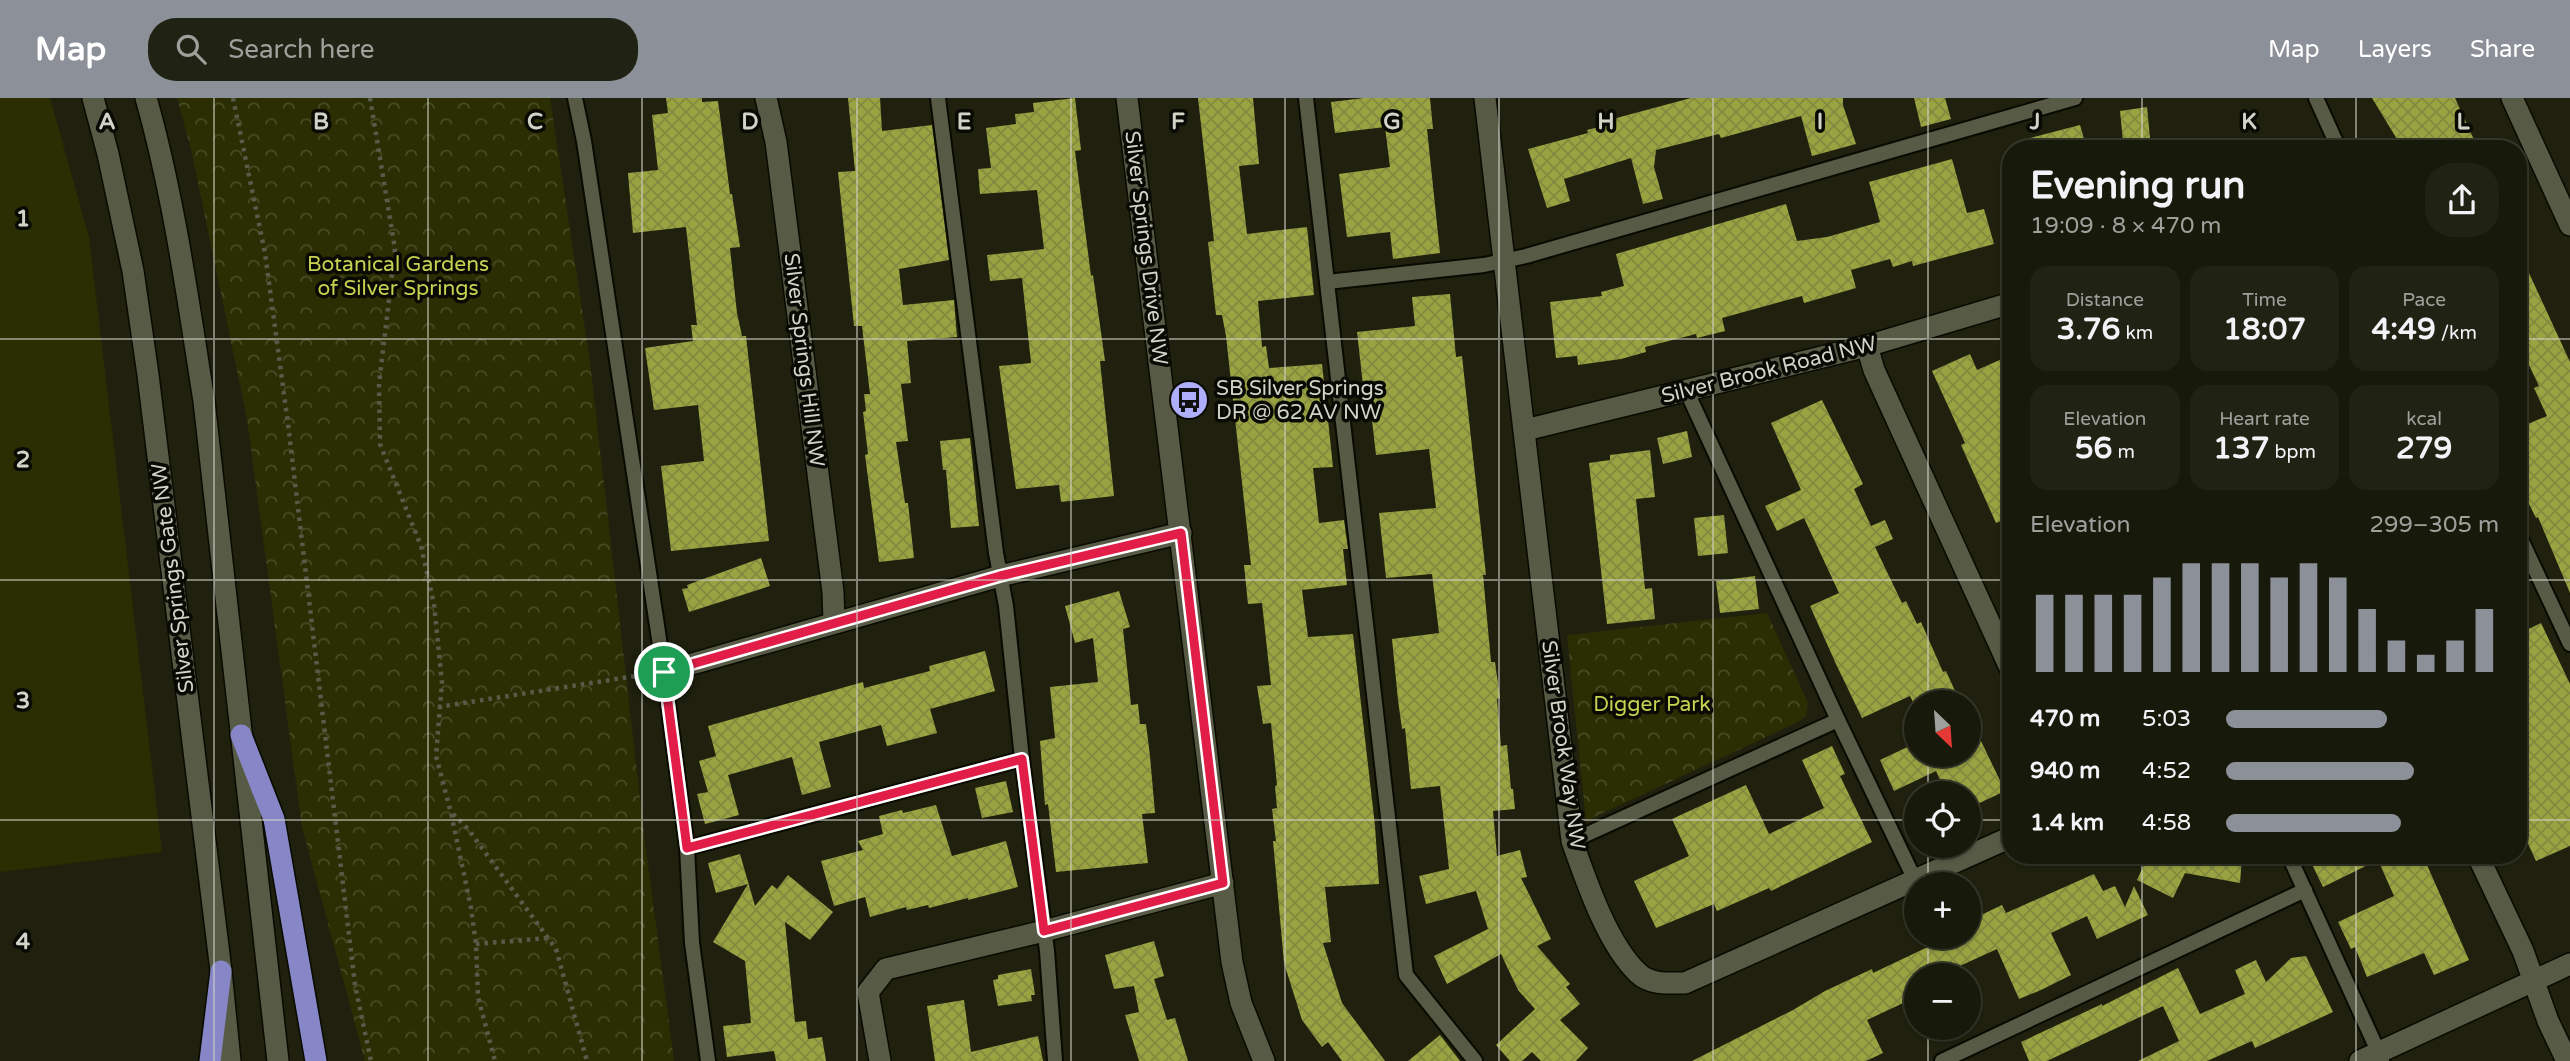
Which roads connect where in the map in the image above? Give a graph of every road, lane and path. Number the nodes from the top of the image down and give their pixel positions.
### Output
1 (93, 98) edge
2 (146, 98) edge
3 (233, 98) edge
4 (370, 98) edge
5 (575, 98) edge
6 (766, 98) edge
7 (938, 98) edge
8 (1127, 98) edge
9 (1306, 98) edge
10 (1485, 98) edge
11 (2075, 98) edge
12 (2316, 98) edge
13 (2512, 98) edge
14 (2335, 140) edge
15 (2570, 225) edge
16 (1504, 261) junction
17 (1327, 282) junction
18 (2002, 306) edge
19 (1867, 346) junction
20 (1687, 392) junction
21 (1525, 430) junction
22 (1181, 533) junction
23 (2527, 552) edge
24 (1000, 576) junction
25 (834, 622) junction
26 (2570, 644) edge
27 (2002, 650) edge
28 (664, 672) junction
29 (438, 707) junction
30 (1838, 720) junction
31 (241, 735) junction
32 (1022, 759) junction
33 (451, 813) junction
34 (1572, 841) junction
35 (2002, 841) edge
36 (687, 848) junction
37 (2293, 864) edge
38 (2483, 864) edge
39 (1911, 872) edge
40 (1933, 872) edge
41 (1223, 883) junction
42 (1904, 885) edge
43 (2305, 890) junction
44 (1044, 931) junction
45 (548, 938) junction
46 (476, 944) junction
47 (2570, 964) edge
48 (221, 971) junction
49 (2533, 979) junction
50 (2374, 1058) edge
51 (210, 1061) edge
52 (230, 1061) edge
53 (278, 1061) edge
54 (316, 1061) edge
55 (371, 1061) edge
56 (495, 1061) edge
57 (587, 1061) edge
58 (708, 1061) edge
59 (880, 1061) edge
60 (1055, 1061) edge
61 (1264, 1061) edge
62 (1475, 1061) edge
63 (1942, 1061) edge
64 (2567, 1061) edge

1 - 48 street, Silver Springs Gate NW
2 - 31 street
3 - 55 path
4 - 29 path
5 - 28 lane
6 - 25 street, Silver Springs Hill NW
7 - 24 lane
8 - 22 street, Silver Springs Drive NW
9 - 17 lane
10 - 16 street, Silver Brook Way NW
11 - 16 lane
12 - 14 lane
13 - 15 street
16 - 17 lane
16 - 21 street, Silver Brook Way NW
17 - 62 lane
18 - 19 street, Silver Brook Road NW
19 - 20 street, Silver Brook Road NW
19 - 27 street
20 - 21 street, Silver Brook Road NW
20 - 30 lane
21 - 34 street, Silver Brook Way NW
22 - 24 street
22 - 41 street, Silver Springs Drive NW
23 - 26 lane
24 - 25 street
24 - 32 lane
25 - 28 street
28 - 29 path
28 - 36 lane
29 - 33 path
30 - 34 lane
30 - 39 lane
31 - 53 street
31 - 54 highway
32 - 36 lane
32 - 44 lane
33 - 45 path
33 - 46 path
34 - 42 street, Silver Brook Way NW
35 - 40 street, Silver Brook Way NW
36 - 58 lane
37 - 43 lane
38 - 49 street
41 - 44 street
41 - 61 street, Silver Springs Drive NW
43 - 50 lane
43 - 63 lane
44 - 59 street
44 - 60 lane
45 - 46 path
45 - 57 path
46 - 56 path
47 - 49 street
48 - 51 highway
48 - 52 street, Silver Springs Gate NW
49 - 50 street
49 - 64 street

